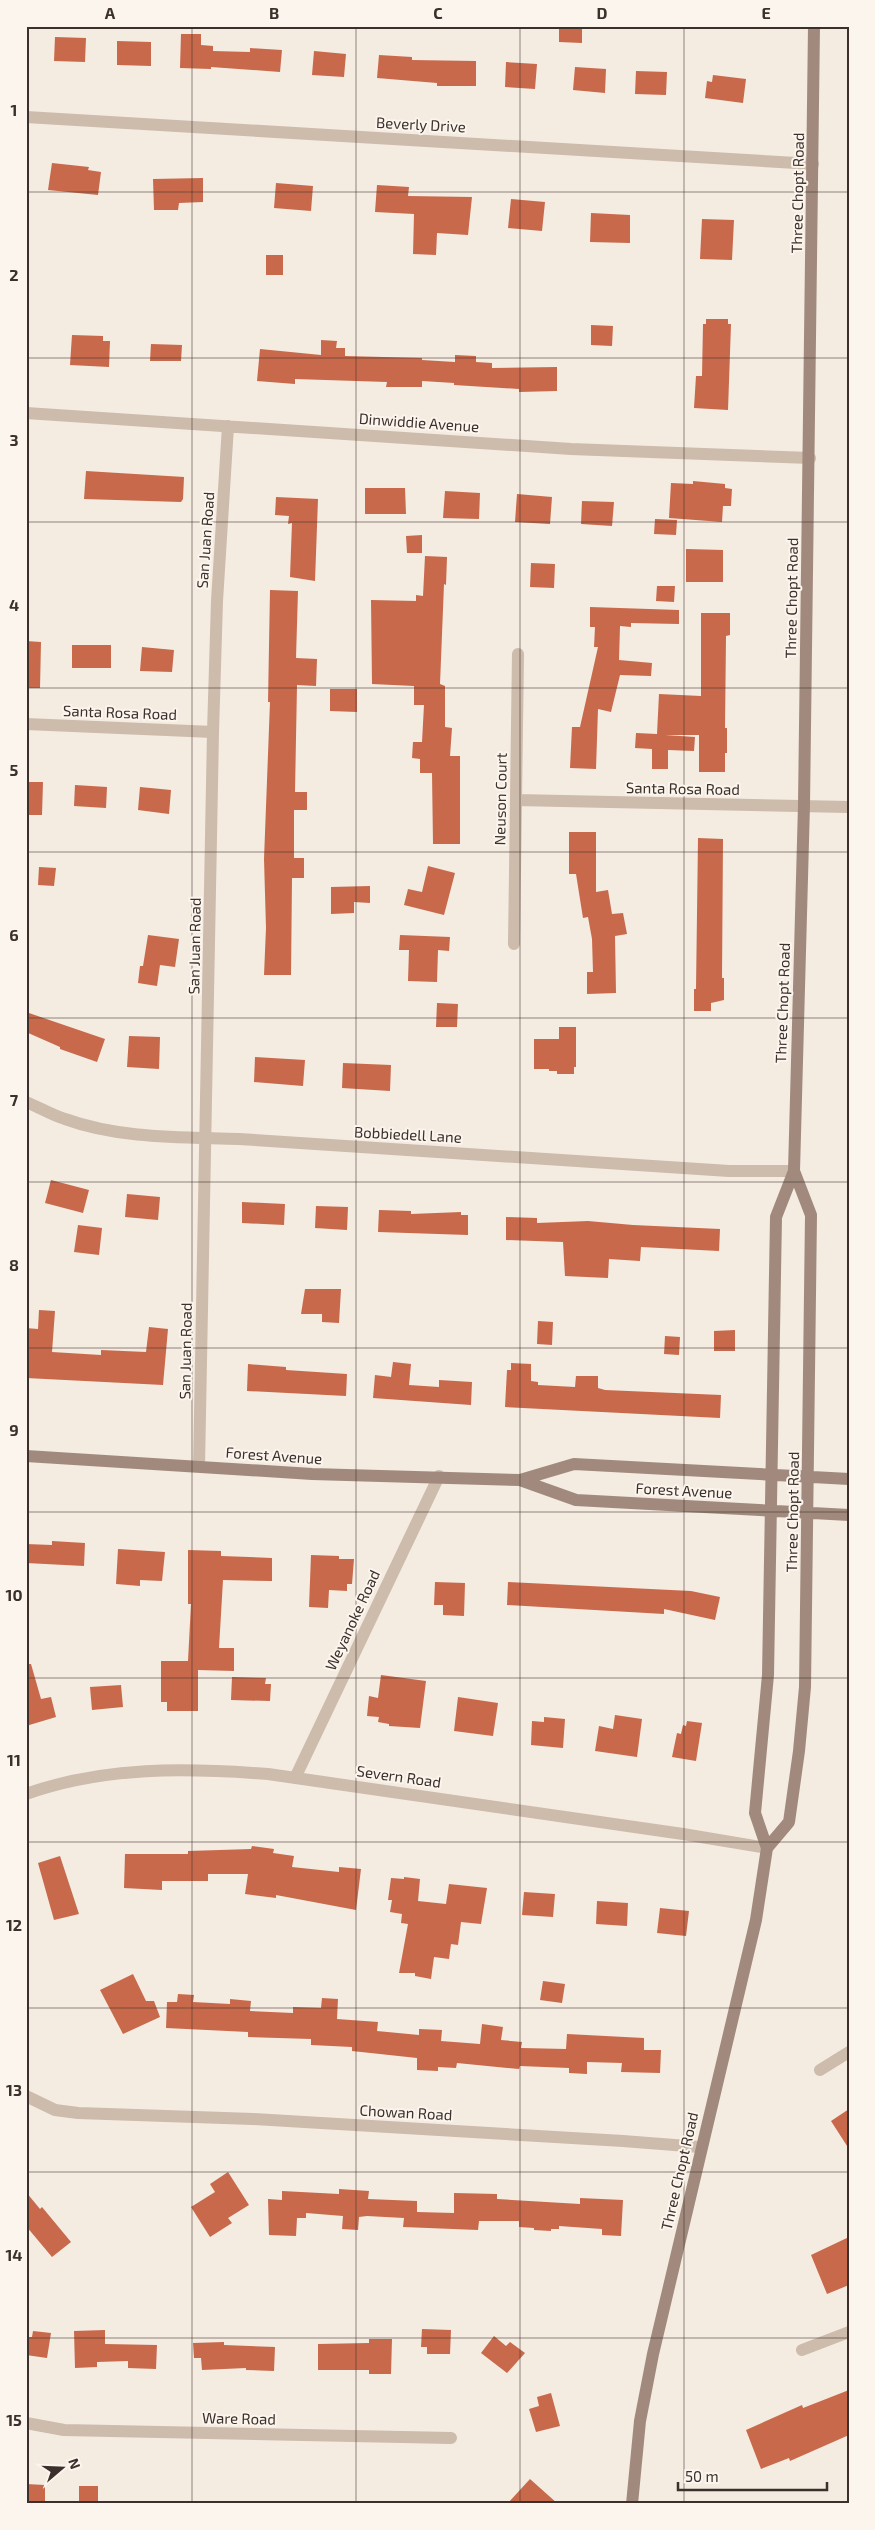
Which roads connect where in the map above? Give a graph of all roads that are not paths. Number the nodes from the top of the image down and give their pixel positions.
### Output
1 (814, 26) edge
2 (26, 117) edge
3 (813, 164) junction
4 (26, 413) edge
5 (228, 426) junction
6 (810, 458) junction
7 (518, 654) dead end
8 (26, 724) edge
9 (213, 732) junction
10 (516, 800) junction
11 (804, 806) junction
12 (849, 807) edge
13 (514, 944) dead end
14 (26, 1102) edge
15 (207, 1138) junction
16 (794, 1171) junction
17 (26, 1456) edge
18 (199, 1466) junction
19 (439, 1476) junction
20 (772, 1476) junction
21 (809, 1477) junction
22 (849, 1479) edge
23 (520, 1480) junction
24 (771, 1511) junction
25 (808, 1512) junction
26 (849, 1515) edge
27 (295, 1778) junction
28 (26, 1794) edge
29 (767, 1848) junction
30 (849, 2052) edge
31 (820, 2070) dead end
32 (26, 2096) edge
33 (700, 2147) junction
34 (849, 2332) edge
35 (802, 2350) dead end
36 (26, 2423) edge
37 (451, 2438) dead end
38 (632, 2504) edge

1 - 3 main road, Three Chopt Road
2 - 3 street, Beverly Drive
3 - 6 main road, Three Chopt Road
4 - 5 street, Dinwiddie Avenue
5 - 6 street, Dinwiddie Avenue
5 - 9 street, San Juan Road
6 - 11 main road, Three Chopt Road
7 - 10 street, Neuson Court
8 - 9 street, Santa Rosa Road
9 - 15 street, San Juan Road
10 - 11 street, Santa Rosa Road
10 - 13 street, Neuson Court
11 - 12 street, Santa Rosa Road
11 - 16 main road, Three Chopt Road
14 - 15 street, Bobbiedell Lane
15 - 16 street, Bobbiedell Lane
15 - 18 street, San Juan Road
16 - 20 main road, Three Chopt Road
16 - 21 main road, Three Chopt Road
17 - 18 main road, Forest Avenue
18 - 19 main road, Forest Avenue
19 - 23 main road, Forest Avenue
19 - 27 street, Weyanoke Road
20 - 21 main road, Forest Avenue
20 - 23 main road, Forest Avenue
20 - 24 main road, Three Chopt Road
21 - 22 main road, Forest Avenue
21 - 25 main road, Three Chopt Road
23 - 24 main road, Forest Avenue
24 - 25 main road, Forest Avenue
24 - 29 main road, Three Chopt Road
25 - 26 main road, Forest Avenue
25 - 29 main road, Three Chopt Road
27 - 28 street, Severn Road
27 - 29 street, Severn Road
29 - 33 main road, Three Chopt Road
30 - 31 street
32 - 33 street, Chowan Road
33 - 38 main road, Three Chopt Road
34 - 35 street
36 - 37 street, Ware Road

